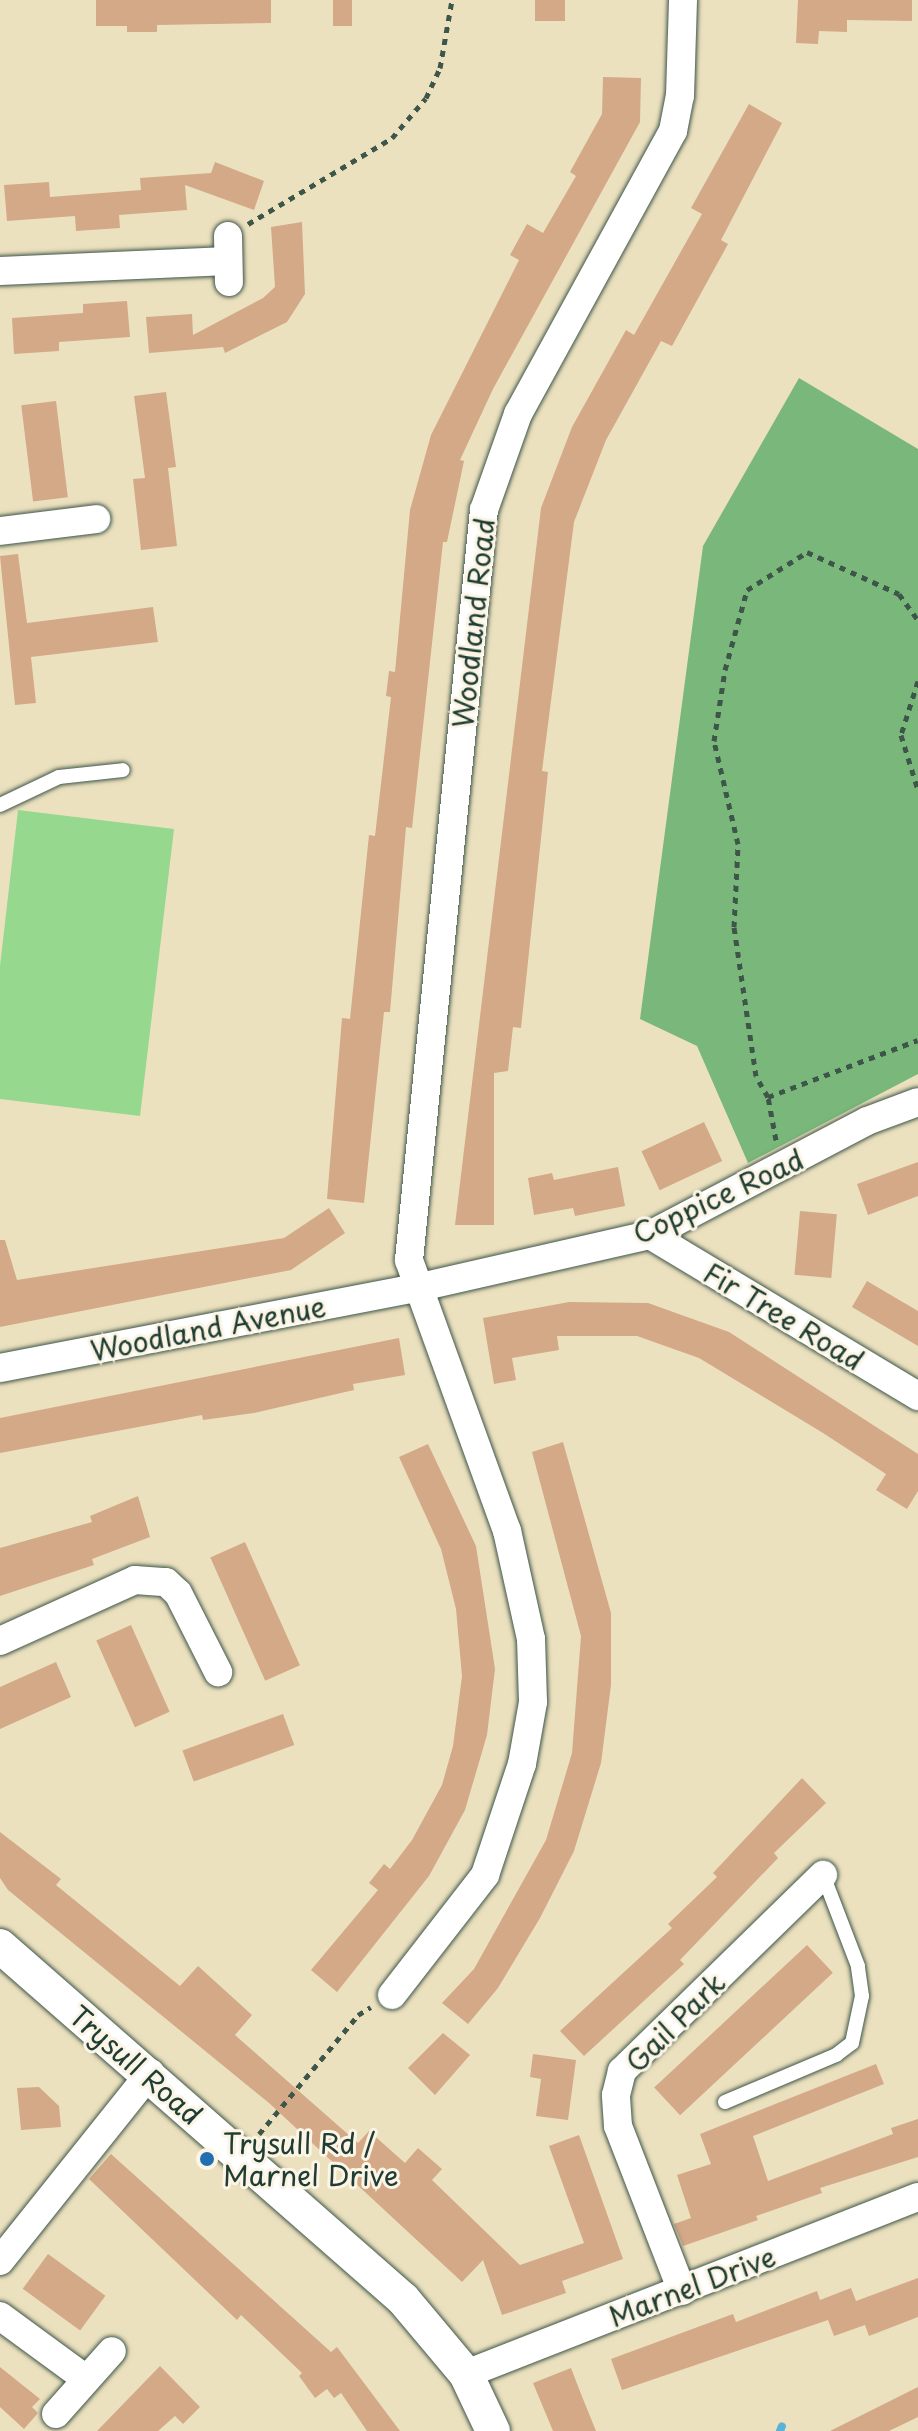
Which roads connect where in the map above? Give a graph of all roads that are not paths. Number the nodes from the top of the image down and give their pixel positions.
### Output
1 (683, 0) edge
2 (229, 260) road end
3 (0, 271) edge
4 (96, 519) dead end
5 (0, 531) edge
6 (123, 770) dead end
7 (0, 805) edge
8 (918, 1102) edge
9 (650, 1235) junction
10 (416, 1288) junction
11 (0, 1368) edge
12 (918, 1396) edge
13 (0, 1641) edge
14 (218, 1672) dead end
15 (823, 1875) joint
16 (0, 1946) edge
17 (392, 1995) road end
18 (150, 2073) junction
19 (725, 2102) dead end
20 (918, 2197) edge
21 (0, 2261) edge
22 (682, 2291) junction
23 (0, 2316) edge
24 (112, 2351) dead end
25 (466, 2374) junction
26 (86, 2379) junction
27 (56, 2414) dead end
28 (493, 2431) edge

1 - 10 street, Woodland Road
2 - 3 street
4 - 5 street
6 - 7 lane
8 - 9 street, Coppice Road
9 - 10 street, Coppice Road
9 - 12 street, Fir Tree Road
10 - 11 street, Woodland Avenue
10 - 17 street, Woodland Road
13 - 14 street
15 - 19 lane
15 - 22 street, Gail Park
16 - 18 street, Trysull Road
18 - 21 street
18 - 25 street, Trysull Road
20 - 22 street, Marnel Drive
22 - 25 street, Marnel Drive
23 - 26 street
24 - 26 street
25 - 28 street, Trysull Road
26 - 27 street

